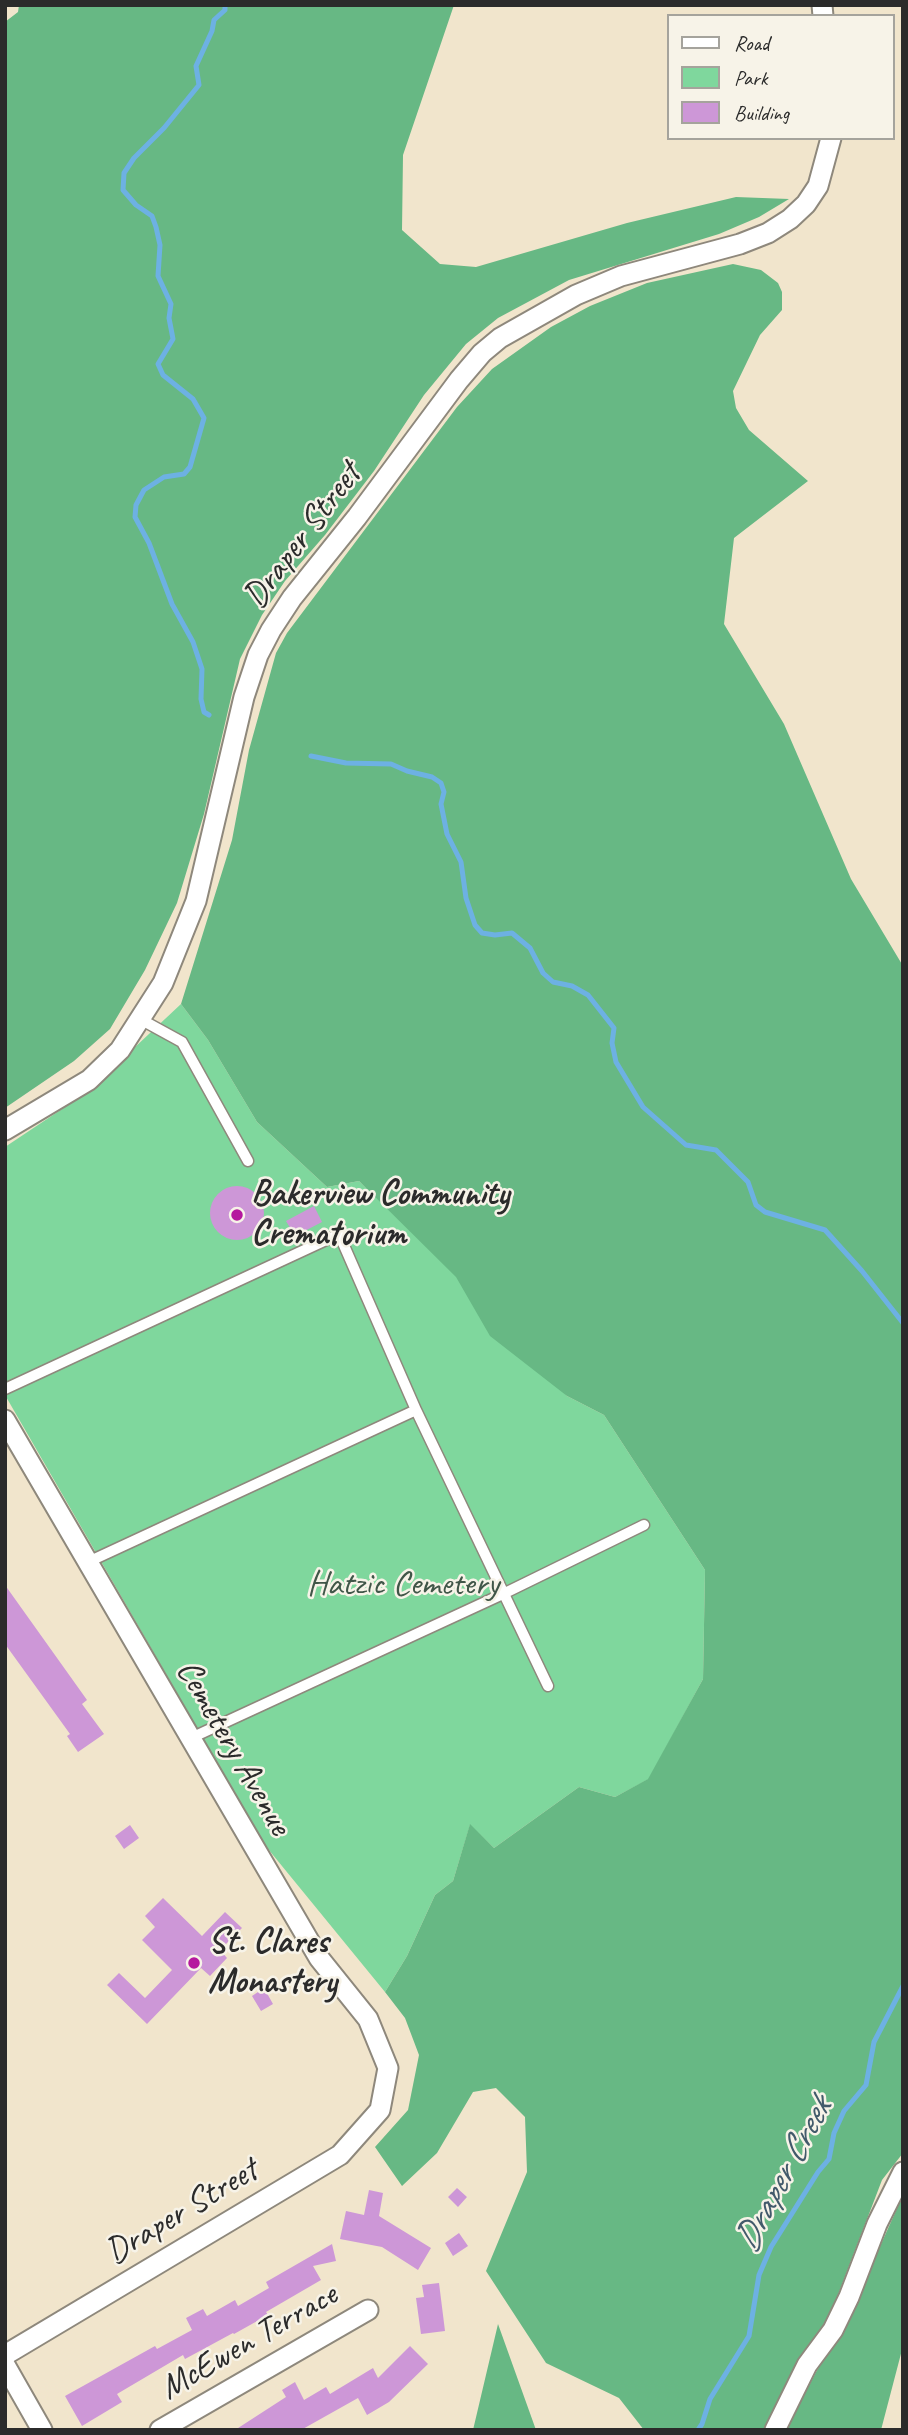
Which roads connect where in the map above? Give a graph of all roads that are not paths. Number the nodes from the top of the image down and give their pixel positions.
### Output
1 (830, 140) edge
2 (140, 1019) junction
3 (5, 1130) edge
4 (248, 1161) dead end
5 (5, 1389) edge
6 (416, 1410) junction
7 (5, 1420) edge
8 (644, 1525) dead end
9 (88, 1562) junction
10 (505, 1593) junction
11 (548, 1686) dead end
12 (191, 1738) junction
13 (380, 2110) joint
14 (903, 2172) edge
15 (368, 2310) dead end
16 (5, 2355) edge
17 (5, 2365) edge
18 (42, 2430) edge
19 (160, 2430) edge
20 (775, 2430) edge

1 - 2 street, Draper Street
2 - 3 street, Draper Street
2 - 4 lane
5 - 6 lane
6 - 9 lane
6 - 10 lane
7 - 9 street, Cemetery Avenue
8 - 10 lane
9 - 12 street, Cemetery Avenue
10 - 11 lane
10 - 12 lane
12 - 13 street, Cemetery Avenue
13 - 16 street, Draper Street
14 - 20 street
15 - 19 street, McEwen Terrace
17 - 18 street

